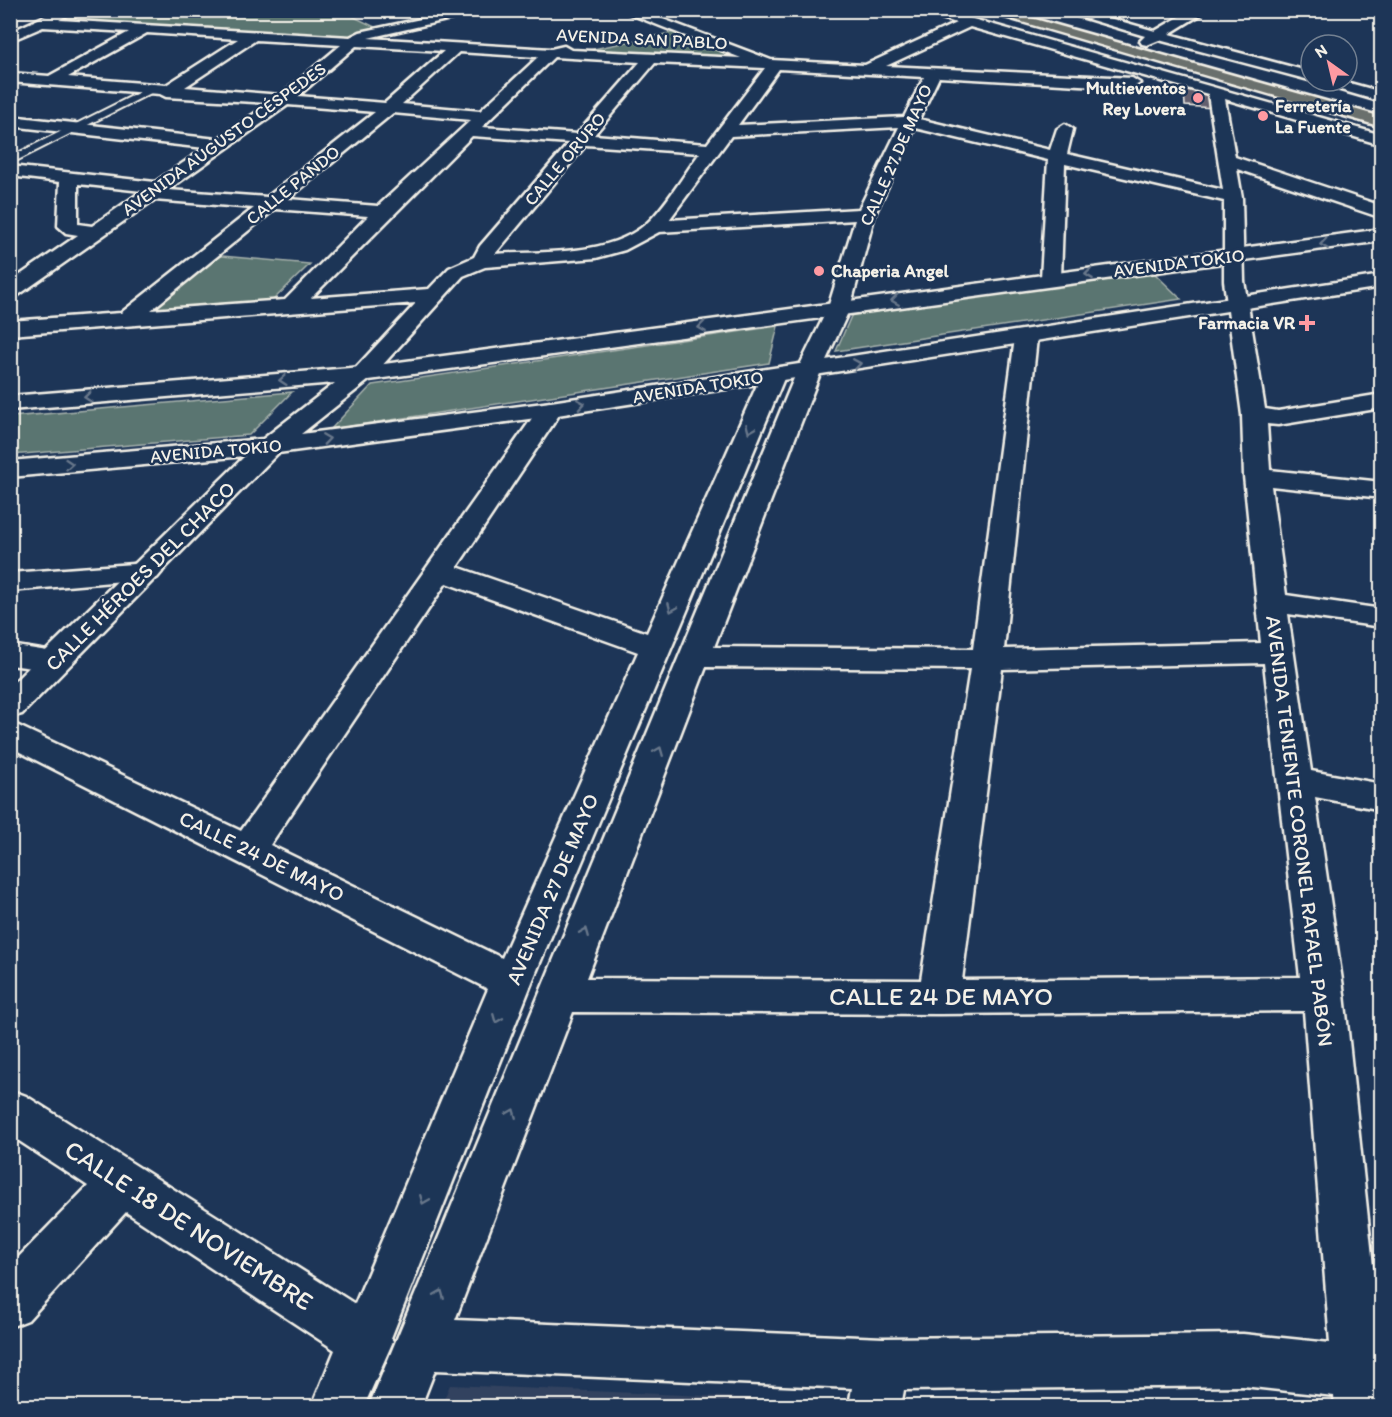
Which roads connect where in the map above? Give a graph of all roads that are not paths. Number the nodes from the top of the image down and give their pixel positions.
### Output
1 (484, 10) edge
2 (626, 10) edge
3 (924, 10) edge
4 (987, 10) edge
5 (1006, 10) edge
6 (1064, 10) edge
7 (1202, 10) edge
8 (28, 11) edge
9 (65, 12) edge
10 (373, 19) dead end
11 (43, 23) junction
12 (967, 23) junction
13 (392, 27) junction
14 (147, 28) junction
15 (672, 28) junction
16 (650, 33) dead end
17 (254, 35) junction
18 (1160, 36) junction
19 (10, 37) edge
20 (356, 40) junction
21 (605, 42) dead end
22 (414, 45) junction
23 (1134, 46) junction
24 (456, 48) junction
25 (550, 53) junction
26 (650, 59) junction
27 (774, 66) junction
28 (866, 70) junction
29 (1201, 71) junction
30 (933, 74) junction
31 (1299, 74) edge
32 (10, 77) edge
33 (52, 80) junction
34 (1169, 81) junction
35 (150, 90) junction
36 (1359, 91) edge
37 (166, 92) junction
38 (1215, 92) junction
39 (1382, 97) edge
40 (282, 102) junction
41 (387, 110) junction
42 (1382, 115) edge
43 (485, 116) junction
44 (10, 121) edge
45 (910, 122) junction
46 (1382, 122) edge
47 (75, 128) junction
48 (1065, 129) dead end
49 (469, 131) junction
50 (724, 131) junction
51 (581, 140) junction
52 (1382, 140) edge
53 (221, 145) junction
54 (712, 149) junction
55 (1057, 157) junction
56 (1226, 159) junction
57 (10, 161) edge
58 (10, 171) edge
59 (73, 179) junction
60 (155, 191) junction
61 (1233, 198) junction
62 (270, 203) junction
63 (383, 212) junction
64 (1382, 212) edge
65 (866, 214) junction
66 (654, 227) junction
67 (95, 232) junction
68 (1382, 235) edge
69 (1234, 256) junction
70 (482, 261) junction
71 (1051, 278) junction
72 (1382, 281) edge
73 (10, 292) edge
74 (434, 295) junction
75 (1237, 305) junction
76 (291, 306) junction
77 (839, 308) junction
78 (128, 319) junction
79 (10, 328) edge
80 (1026, 338) junction
81 (809, 371) junction
82 (362, 374) junction
83 (773, 376) junction
84 (1382, 401) edge
85 (10, 403) edge
86 (551, 409) junction
87 (1254, 415) junction
88 (270, 447) junction
89 (10, 469) edge
90 (1257, 476) junction
91 (1382, 490) edge
92 (441, 571) junction
93 (147, 572) junction
94 (10, 582) edge
95 (1272, 602) junction
96 (1382, 618) edge
97 (655, 647) junction
98 (1278, 652) junction
99 (10, 655) edge
100 (697, 657) junction
101 (987, 659) junction
102 (55, 661) junction
103 (10, 706) edge
104 (10, 733) edge
105 (1295, 782) junction
106 (1382, 797) edge
107 (248, 849) junction
108 (512, 982) junction
109 (1323, 994) junction
110 (559, 995) junction
111 (939, 997) junction
112 (10, 1110) edge
113 (123, 1182) junction
114 (10, 1302) edge
115 (367, 1341) junction
116 (420, 1344) junction
117 (879, 1385) edge
118 (1366, 1386) edge
119 (338, 1407) edge
120 (395, 1407) edge

1 - 13 street, AVENIDA AUGUSTO CÉSPEDES
2 - 15 street
3 - 12 street
4 - 29 highway
5 - 23 highway
6 - 18 street
7 - 18 street
8 - 9 street
9 - 11 street
10 - 13 street
11 - 14 street, AVENIDA SAN PABLO
11 - 19 street
12 - 28 street
12 - 34 street
13 - 20 street, AVENIDA AUGUSTO CÉSPEDES
13 - 22 street
14 - 17 street, AVENIDA SAN PABLO
14 - 33 street
15 - 16 street
15 - 27 street
17 - 20 street, AVENIDA SAN PABLO
17 - 37 street
18 - 23 street
18 - 31 street
20 - 22 street, AVENIDA SAN PABLO
20 - 40 street, AVENIDA AUGUSTO CÉSPEDES
21 - 25 street
22 - 24 street, AVENIDA SAN PABLO
23 - 42 highway
24 - 25 street, AVENIDA SAN PABLO
24 - 41 street, CALLE PANDO
25 - 26 street, AVENIDA SAN PABLO
25 - 43 street
26 - 27 street, AVENIDA SAN PABLO
26 - 51 street, CALLE ORURO
27 - 28 street, AVENIDA SAN PABLO
27 - 50 street
28 - 30 street, AVENIDA SAN PABLO
29 - 34 street, AVENIDA SAN PABLO
29 - 46 highway
30 - 34 street, AVENIDA SAN PABLO
30 - 45 street, CALLE 27 DE MAYO
32 - 33 street
33 - 35 street
34 - 38 street
35 - 37 street
35 - 47 lane
36 - 39 street
37 - 40 street
38 - 52 street
38 - 56 street, AVENIDA TENIENTE CORONEL RAFAEL PABÓN
40 - 41 street
40 - 53 street, AVENIDA AUGUSTO CÉSPEDES
41 - 43 street
41 - 62 street, CALLE PANDO
43 - 49 street
44 - 47 street
45 - 50 street
45 - 55 street
45 - 65 street, CALLE 27 DE MAYO
47 - 53 street
47 - 57 lane
48 - 55 street
49 - 51 street
49 - 63 street
50 - 54 street
51 - 54 street
51 - 70 street, CALLE ORURO
53 - 60 street, AVENIDA AUGUSTO CÉSPEDES
54 - 66 street
55 - 61 street
55 - 71 street
56 - 61 street, AVENIDA TENIENTE CORONEL RAFAEL PABÓN
56 - 64 street
58 - 59 street
59 - 60 street
59 - 67 street
60 - 62 street
60 - 67 street, AVENIDA AUGUSTO CÉSPEDES
61 - 69 street, AVENIDA TENIENTE CORONEL RAFAEL PABÓN
62 - 63 street
62 - 78 street, CALLE PANDO
63 - 76 street
65 - 66 street
65 - 77 street, CALLE 27 DE MAYO
66 - 70 street
67 - 73 street, AVENIDA AUGUSTO CÉSPEDES
68 -> 69 street, AVENIDA TOKIO
69 -> 71 street, AVENIDA TOKIO
69 - 75 street, AVENIDA TENIENTE CORONEL RAFAEL PABÓN
70 - 74 street, CALLE HÉROES DEL CHACO
71 -> 77 street, AVENIDA TOKIO
72 - 75 street, AVENIDA TOKIO
74 - 76 street
74 - 82 street, CALLE HÉROES DEL CHACO
75 - 80 street, AVENIDA TOKIO
75 - 87 street, AVENIDA TENIENTE CORONEL RAFAEL PABÓN
76 - 78 street
77 - 81 street, CALLE 27 DE MAYO
77 -> 82 street, AVENIDA TOKIO
78 - 79 street
81 -> 80 street, AVENIDA TOKIO
80 - 101 street
81 - 83 street, AVENIDA TOKIO
81 - 100 street
82 -> 85 street, AVENIDA TOKIO
82 - 88 street, CALLE HÉROES DEL CHACO
86 -> 83 street, AVENIDA TOKIO
83 -> 97 street, AVENIDA 27 DE MAYO
84 - 87 street
88 -> 86 street, AVENIDA TOKIO
86 - 92 street
87 - 90 street, AVENIDA TENIENTE CORONEL RAFAEL PABÓN
89 -> 88 street, AVENIDA TOKIO
88 - 93 street, CALLE HÉROES DEL CHACO
90 - 91 street
90 - 95 street, AVENIDA TENIENTE CORONEL RAFAEL PABÓN
92 - 97 street
92 - 107 street
93 - 94 street
93 - 102 street, CALLE HÉROES DEL CHACO
95 - 96 street
95 - 98 street, AVENIDA TENIENTE CORONEL RAFAEL PABÓN
97 - 108 street, AVENIDA 27 DE MAYO
98 - 101 street
98 - 105 street, AVENIDA TENIENTE CORONEL RAFAEL PABÓN
99 - 102 street
100 - 101 street
110 -> 100 street
101 - 111 street
102 - 103 street, CALLE HÉROES DEL CHACO
104 - 107 street, CALLE 24 DE MAYO
105 - 106 street
105 - 109 street, AVENIDA TENIENTE CORONEL RAFAEL PABÓN
107 - 108 street, CALLE 24 DE MAYO
108 -> 115 street, AVENIDA 27 DE MAYO
109 - 111 street, CALLE 24 DE MAYO
109 - 118 street, AVENIDA TENIENTE CORONEL RAFAEL PABÓN
110 - 111 street, CALLE 24 DE MAYO
116 -> 110 street
112 - 113 street, CALLE 18 DE NOVIEMBRE
113 - 114 street
113 - 115 street, CALLE 18 DE NOVIEMBRE
115 - 119 street, AVENIDA 27 DE MAYO
116 - 117 street
116 - 120 street
117 - 118 street

